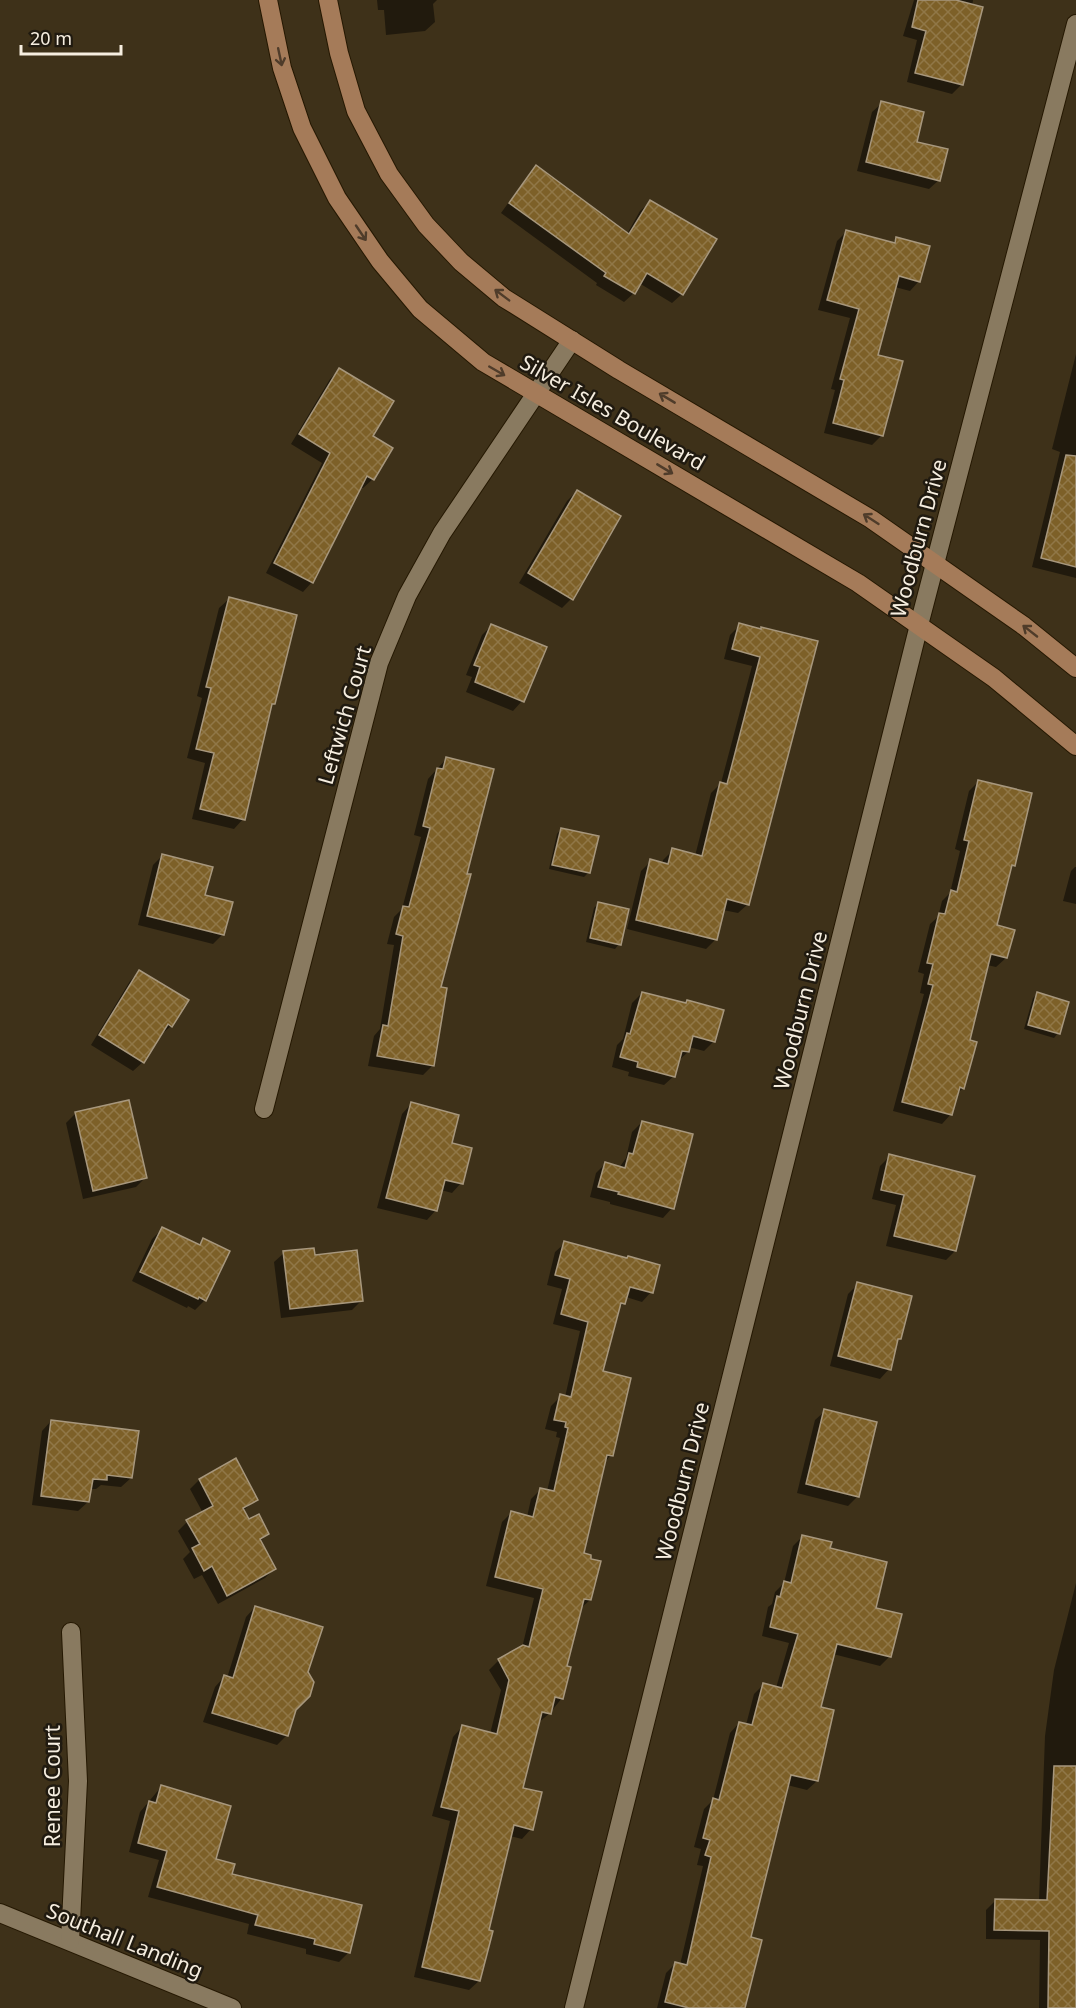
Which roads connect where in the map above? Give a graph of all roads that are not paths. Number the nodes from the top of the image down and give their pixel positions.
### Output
1 (268, 0) edge
2 (328, 0) edge
3 (1076, 24) edge
4 (572, 340) junction
5 (537, 394) junction
6 (935, 564) junction
7 (919, 625) junction
8 (1076, 668) edge
9 (1076, 746) edge
10 (264, 1109) dead end
11 (71, 1632) dead end
12 (0, 1913) edge
13 (70, 1941) junction
14 (232, 2008) edge
15 (574, 2008) edge

1 -> 5 street, Silver Isles Boulevard
4 -> 2 street, Silver Isles Boulevard
3 - 6 street, Woodburn Drive
4 - 5 street, Leftwich Court
6 -> 4 street, Silver Isles Boulevard
5 -> 7 street, Silver Isles Boulevard
5 - 10 street, Leftwich Court
6 - 7 street, Woodburn Drive
8 -> 6 street, Silver Isles Boulevard
7 - 9 street, Silver Isles Boulevard
7 - 15 street, Woodburn Drive
11 - 13 street, Renee Court
12 - 13 street, Southall Landing
13 - 14 street, Southall Landing

